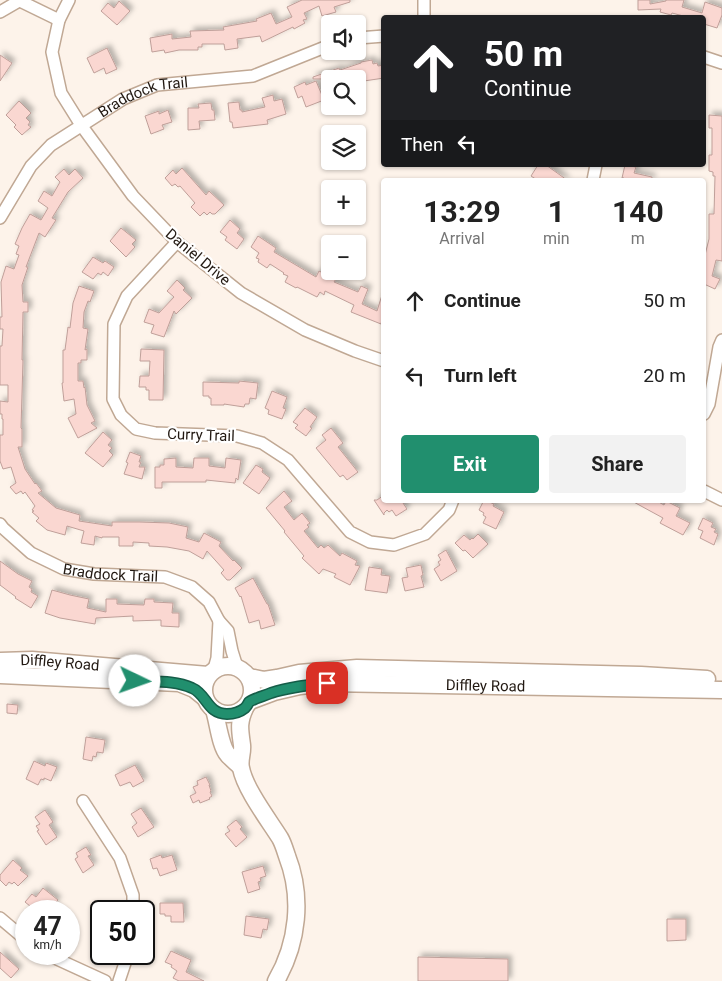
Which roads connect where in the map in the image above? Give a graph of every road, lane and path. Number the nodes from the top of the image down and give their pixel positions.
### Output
1 (69, 0) edge
2 (424, 0) edge
3 (19, 1) edge
4 (0, 12) edge
5 (424, 15) edge
6 (59, 20) junction
7 (381, 36) edge
8 (366, 37) edge
9 (321, 49) edge
10 (706, 58) edge
11 (722, 63) edge
12 (81, 125) junction
13 (0, 218) edge
14 (177, 242) junction
15 (722, 340) edge
16 (381, 360) edge
17 (706, 410) edge
18 (706, 492) edge
19 (722, 500) edge
20 (452, 503) edge
21 (0, 524) edge
22 (219, 621) junction
23 (0, 661) edge
24 (211, 672) junction
25 (243, 672) junction
26 (0, 675) edge
27 (722, 680) edge
28 (722, 690) edge
29 (209, 704) junction
30 (247, 705) junction
31 (240, 766) junction
32 (83, 801) dead end
33 (133, 900) edge
34 (0, 918) edge
35 (15, 931) edge
36 (70, 965) edge
37 (124, 965) edge
38 (105, 981) edge
39 (119, 981) edge
40 (276, 981) edge

1 - 6 street, Daniel Drive
2 - 5 street
3 - 4 street
3 - 6 street
6 - 12 street, Daniel Drive
7 - 8 street
9 - 12 street, Braddock Trail
10 - 11 street
12 - 13 street, Braddock Trail
12 - 14 street, Daniel Drive
14 - 16 street, Daniel Drive
14 - 20 street, Curry Trail
15 - 17 street
18 - 19 street
21 - 22 street, Braddock Trail
22 - 24 street
22 - 25 street, Braddock Trail
23 - 24 main road, Diffley Road
24 - 25 main road
24 - 29 main road
25 - 27 main road, Diffley Road
25 - 30 main road
26 - 29 main road, Diffley Road
28 - 30 main road, Diffley Road
29 - 30 main road
29 - 31 main road
30 - 31 main road
31 - 40 main road
32 - 33 street
34 - 35 street
36 - 38 street
37 - 39 street

